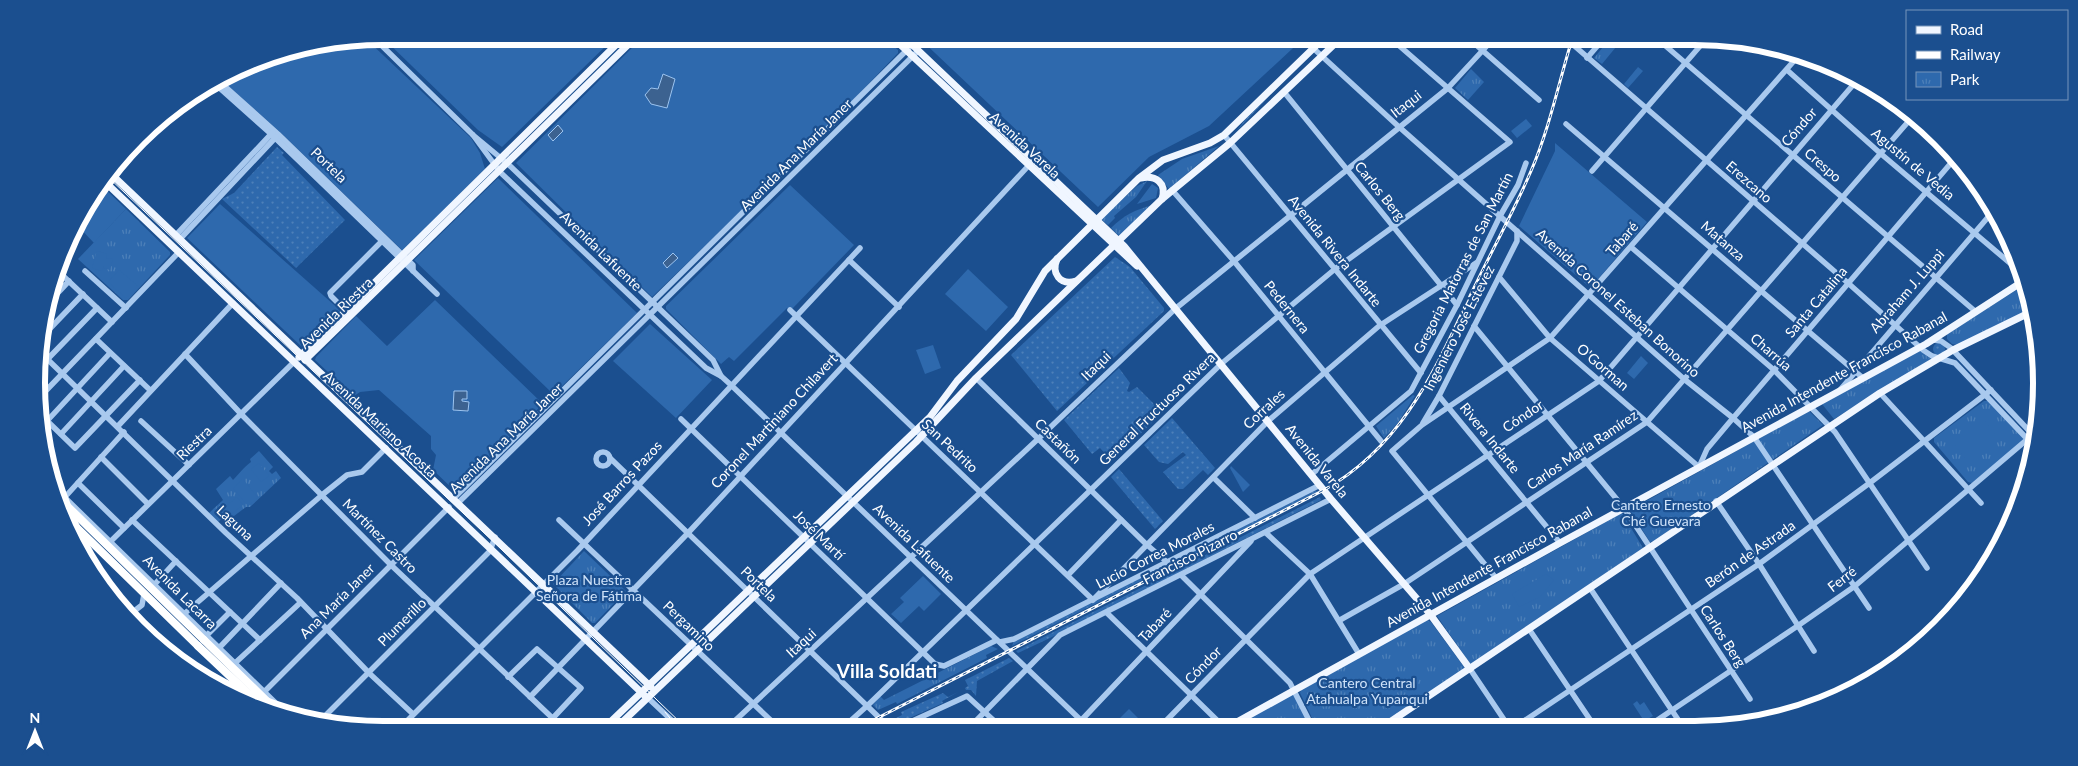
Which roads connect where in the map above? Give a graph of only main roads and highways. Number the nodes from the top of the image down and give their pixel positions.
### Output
1 (615, 45) edge
2 (628, 45) edge
3 (901, 45) edge
4 (912, 45) edge
5 (1317, 45) edge
6 (1334, 45) edge
7 (983, 111) junction
8 (977, 117) junction
9 (115, 177) edge
10 (1139, 178) junction
11 (109, 186) edge
12 (1162, 199) junction
13 (1094, 222) junction
14 (1117, 243) junction
15 (1057, 259) junction
16 (404, 260) junction
17 (1079, 279) junction
18 (2018, 285) edge
19 (344, 313) junction
20 (2026, 314) edge
21 (348, 320) junction
22 (304, 356) junction
23 (295, 361) junction
24 (456, 500) junction
25 (68, 504) edge
26 (449, 507) junction
27 (79, 530) edge
28 (750, 593) junction
29 (1430, 614) junction
30 (202, 641) junction
31 (1470, 669) junction
32 (649, 685) junction
33 (655, 691) junction
34 (248, 692) edge
35 (645, 695) junction
36 (264, 699) edge
37 (613, 721) edge
38 (622, 721) edge
39 (1238, 721) edge
40 (1391, 721) edge

1 - 16 main road, Avenida Riestra
2 - 16 main road, Avenida Riestra
3 - 8 main road, Avenida Varela
4 - 7 main road, Avenida Varela
5 - 10 main road
6 - 12 main road
7 - 8 main road
7 - 13 main road, Avenida Varela
8 - 13 main road, Avenida Varela
9 - 22 main road, Avenida Mariano Acosta
10 - 12 main road
10 - 13 main road
11 - 23 main road, Avenida Mariano Acosta
12 - 14 main road
13 - 14 main road, Avenida Varela
13 - 15 main road
14 - 17 main road
14 - 29 main road, Avenida Varela
15 - 17 main road
15 - 28 main road
16 - 19 main road, Avenida Riestra
16 - 21 main road, Avenida Riestra
17 - 28 main road
18 - 29 main road, Avenida Intendente Francisco Rabanal
19 - 21 main road
19 - 22 main road, Avenida Riestra
20 - 31 main road
21 - 22 main road, Avenida Riestra
22 - 23 main road, Avenida Riestra
22 - 24 main road, Avenida Mariano Acosta
23 - 26 main road, Avenida Mariano Acosta
24 - 26 main road, Avenida Ana María Janer
24 - 32 main road, Avenida Mariano Acosta
25 - 30 highway
26 - 35 main road, Avenida Mariano Acosta
27 - 30 highway
28 - 32 main road
28 - 33 main road
29 - 31 main road, Avenida Varela
29 - 39 main road, Avenida Intendente Francisco Rabanal
30 - 34 highway, bridge
30 - 36 highway, bridge
31 - 40 main road
32 - 33 main road, Avenida Mariano Acosta
32 - 35 main road
33 - 35 main road
35 - 37 main road
35 - 38 main road

